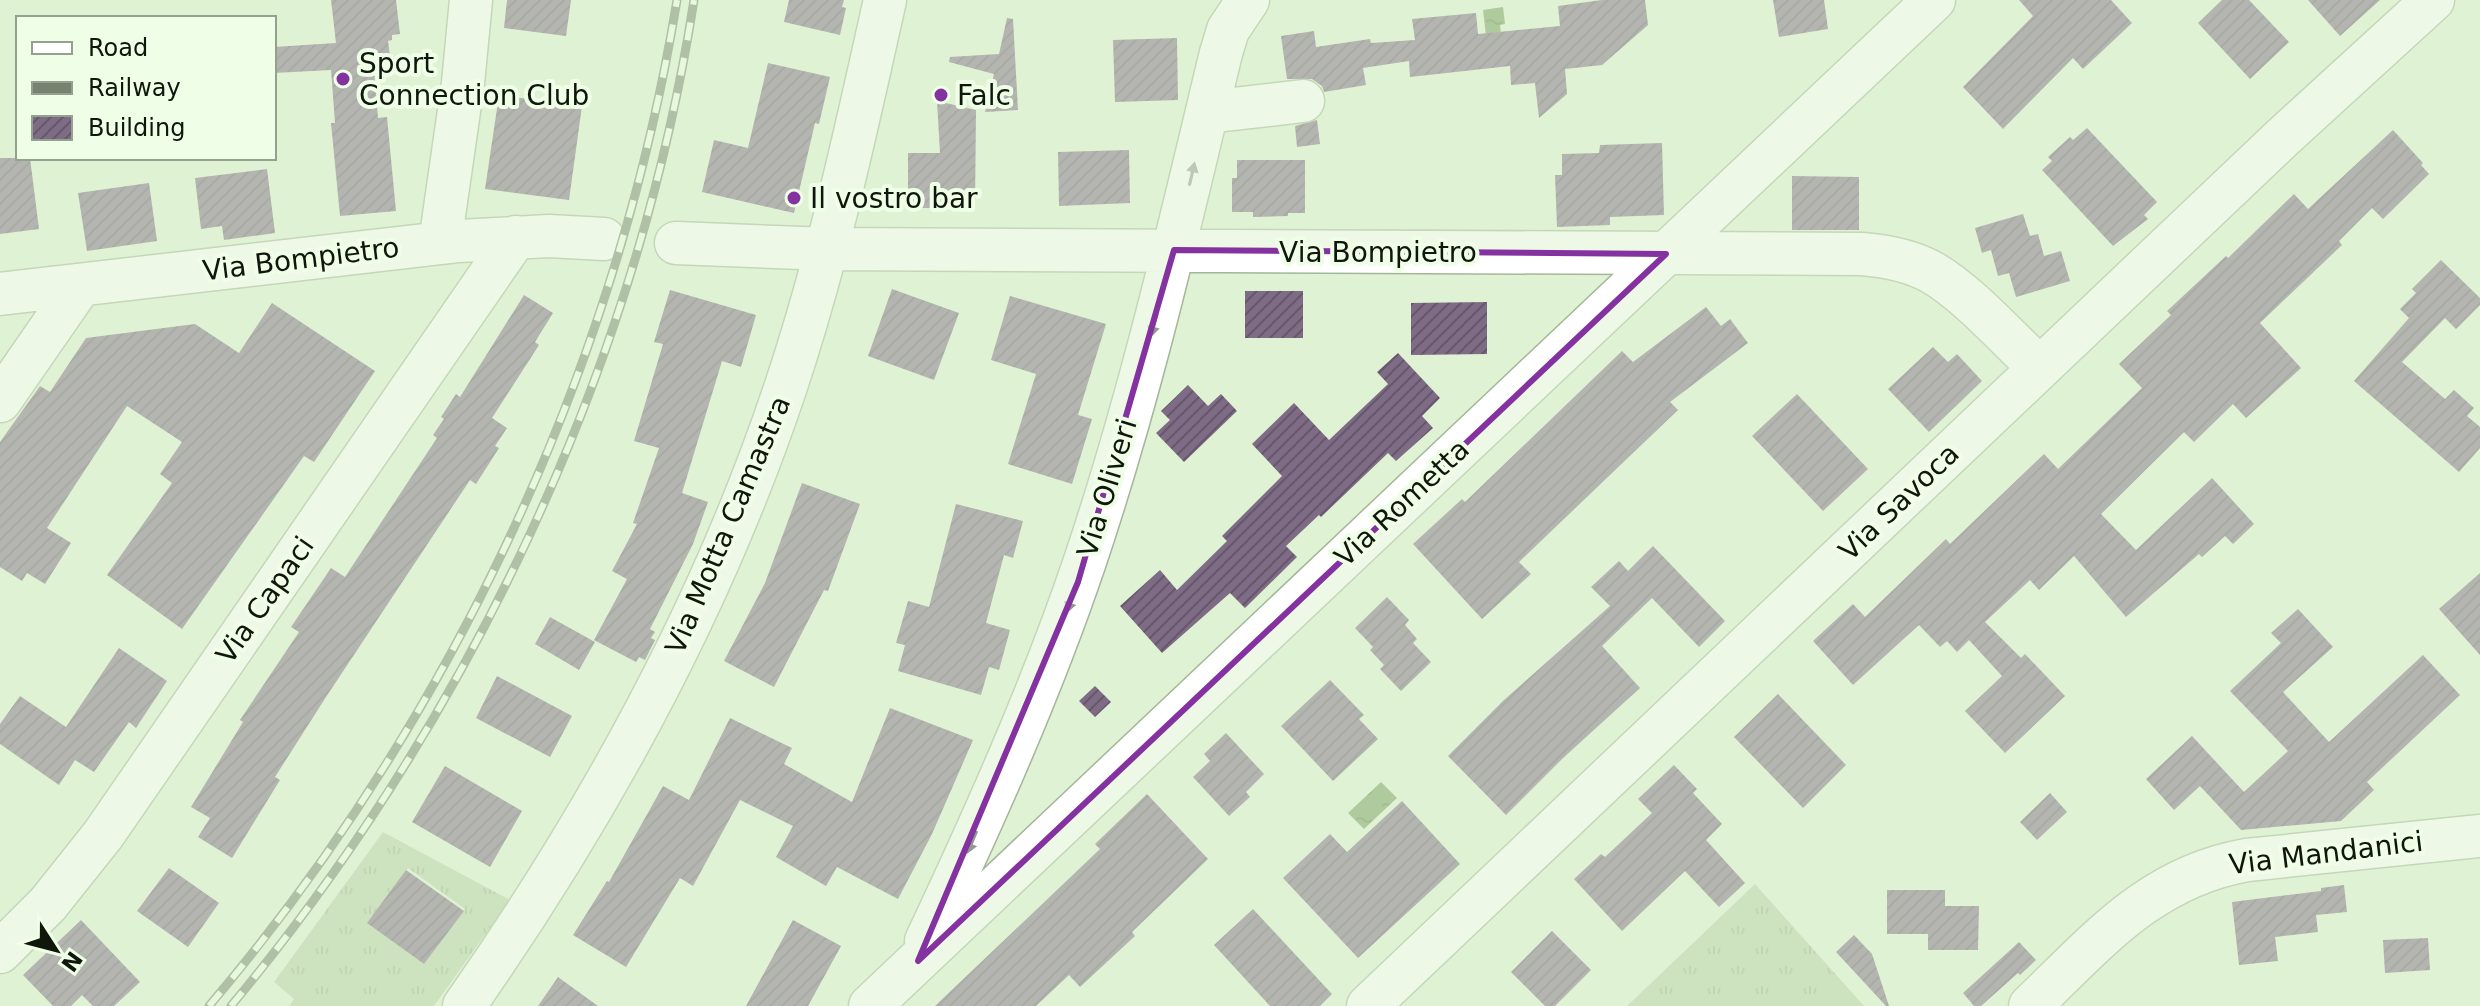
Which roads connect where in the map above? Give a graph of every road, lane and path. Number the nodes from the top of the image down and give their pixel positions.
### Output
1 (471, 0) edge
2 (885, 0) edge
3 (1248, 0) edge
4 (1934, 0) edge
5 (2433, 0) edge
6 (1303, 101) dead end
7 (1207, 112) junction
8 (516, 237) junction
9 (604, 239) dead end
10 (440, 243) junction
11 (676, 243) dead end
12 (828, 249) junction
13 (1174, 250) junction
14 (1666, 254) junction
15 (79, 287) junction
16 (0, 294) edge
17 (2040, 368) junction
18 (0, 401) edge
19 (2480, 836) edge
20 (0, 952) edge
21 (918, 961) junction
22 (464, 1006) edge
23 (870, 1006) edge
24 (1368, 1006) edge
25 (2030, 1006) edge

1 - 10 street
2 - 12 street, Via Motta Camastra
3 - 7 street, Via Oliveri
4 - 14 street, Via Rometta
5 - 17 street, Via Savoca
6 - 7 street
13 -> 7 street, Via Oliveri
8 - 9 street, Via Bompietro
8 - 10 street, Via Bompietro
8 - 20 street, Via Capaci
10 - 15 street, Via Bompietro
11 - 12 street, Via Bompietro
12 - 13 street, Via Bompietro
12 - 22 street, Via Motta Camastra
13 - 14 street, Via Bompietro
13 -> 21 street, Via Oliveri
14 - 17 street, Via Bompietro
14 - 21 street, Via Rometta
15 - 16 street, Via Bompietro
15 - 18 street
17 - 24 street, Via Savoca
19 - 25 street, Via Mandanici
21 - 23 street, Via Rometta

